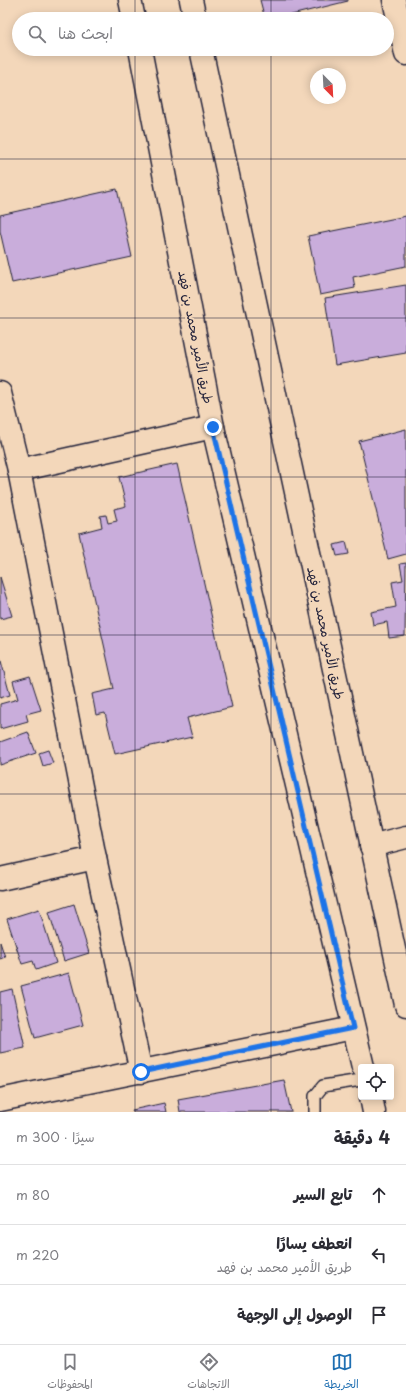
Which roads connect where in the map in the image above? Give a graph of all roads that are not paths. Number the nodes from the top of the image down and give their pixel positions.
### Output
1 (130, 0) edge
2 (191, 0) edge
3 (394, 0) edge
4 (133, 12) edge
5 (194, 12) edge
6 (406, 54) edge
7 (141, 56) edge
8 (202, 56) edge
9 (0, 393) edge
10 (213, 427) junction
11 (19, 470) junction
12 (406, 837) edge
13 (371, 846) junction
14 (95, 858) junction
15 (0, 879) edge
16 (406, 1005) edge
17 (353, 1028) junction
18 (362, 1064) edge
19 (141, 1072) junction
20 (358, 1080) edge
21 (0, 1100) edge
22 (371, 1100) edge
23 (315, 1112) edge
24 (374, 1112) edge

1 - 4 street
2 - 5 street
3 - 6 street
7 - 10 street, طريق الأمير محمد بن فهد
8 - 13 street, طريق الأمير محمد بن فهد
9 - 11 street
10 - 11 street
10 - 17 street, طريق الأمير محمد بن فهد
11 - 14 street
12 - 13 street
13 - 16 street, طريق الأمير محمد بن فهد
14 - 15 street
14 - 19 street
17 - 18 street, طريق الأمير محمد بن فهد
17 - 19 street
19 - 21 street
20 - 23 lane
22 - 24 street

